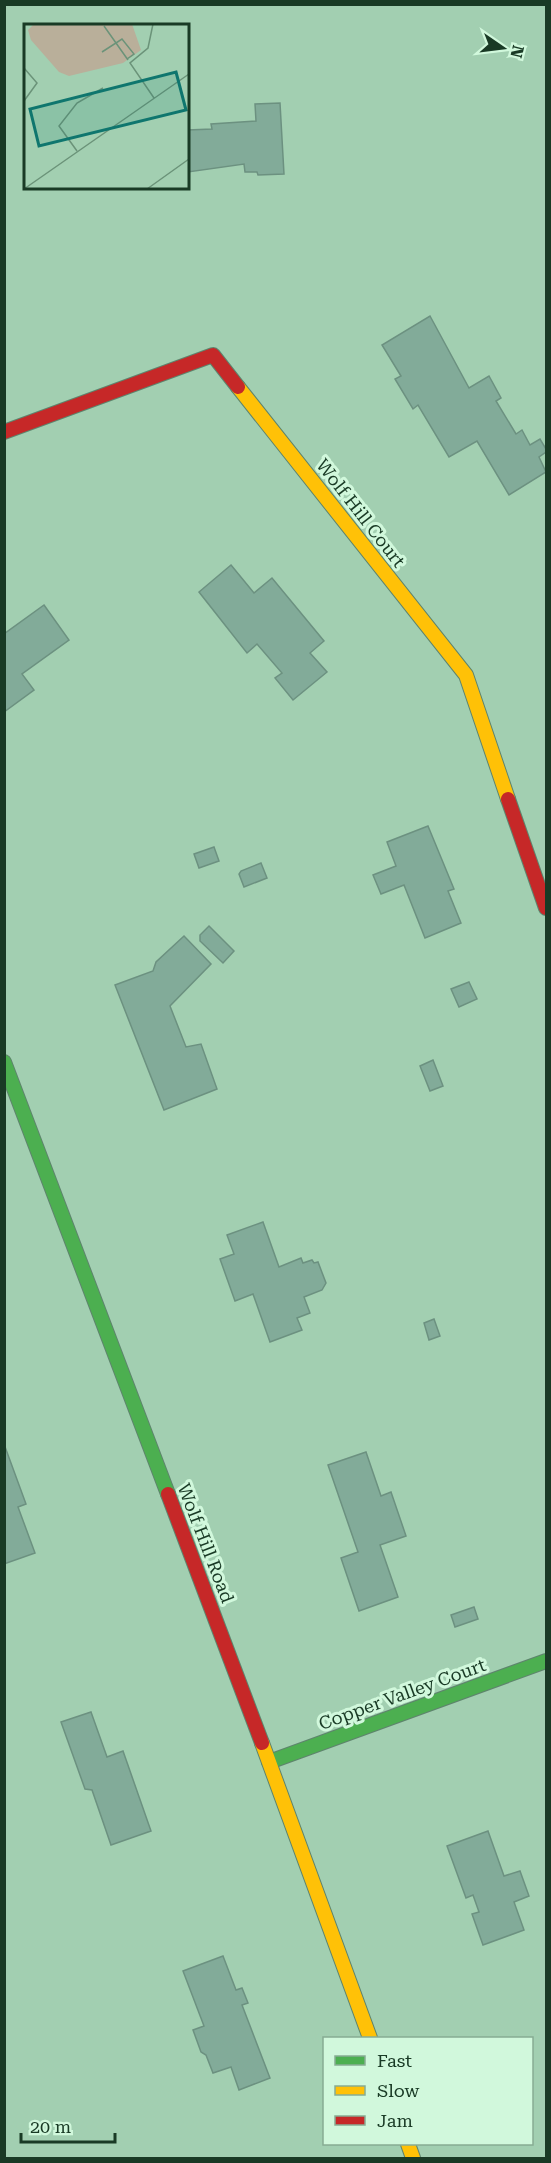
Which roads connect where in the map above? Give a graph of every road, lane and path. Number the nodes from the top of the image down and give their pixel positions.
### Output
1 (4, 432) edge
2 (546, 908) edge
3 (4, 1062) edge
4 (546, 1661) edge
5 (269, 1762) junction
6 (370, 2037) edge

1 - 2 street, Wolf Hill Court
3 - 5 street, Wolf Hill Road
4 - 5 street, Copper Valley Court
5 - 6 street, Wolf Hill Road

